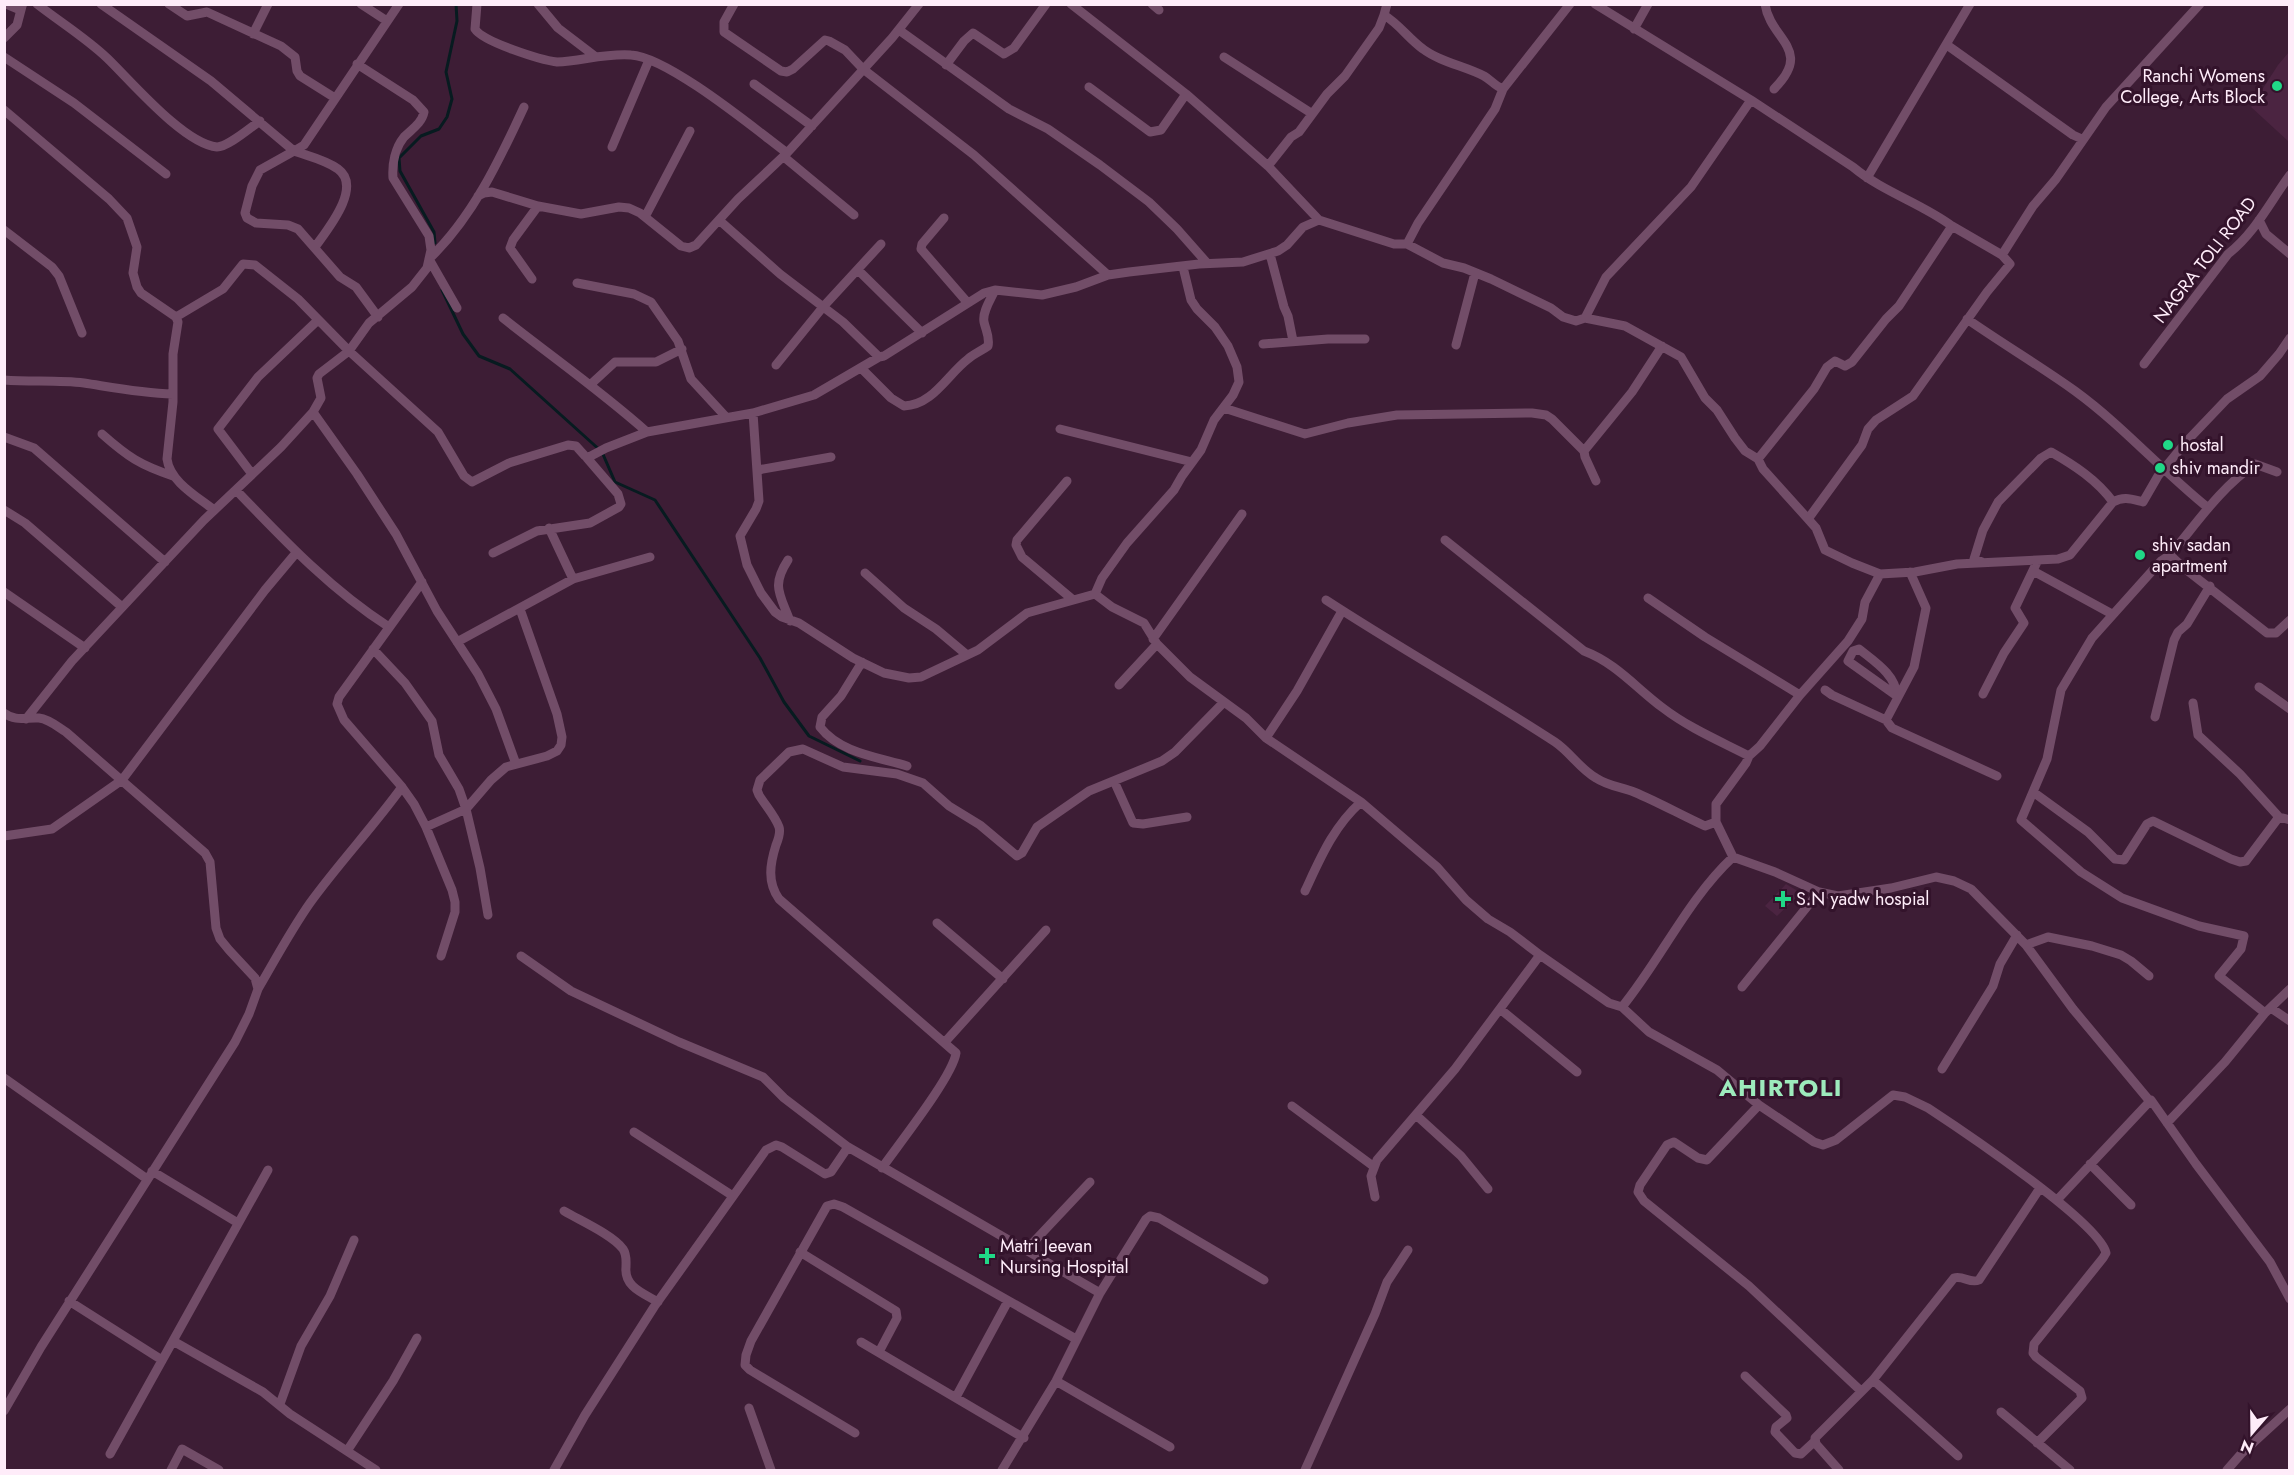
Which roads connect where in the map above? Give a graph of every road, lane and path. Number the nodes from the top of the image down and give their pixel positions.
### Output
1 (6, 4) edge
2 (37, 4) edge
3 (101, 4) edge
4 (169, 4) edge
5 (268, 4) edge
6 (361, 4) edge
7 (399, 4) edge
8 (477, 4) edge
9 (538, 4) edge
10 (734, 4) edge
11 (919, 4) edge
12 (1046, 4) edge
13 (1071, 4) edge
14 (1387, 4) edge
15 (1570, 4) edge
16 (1595, 4) edge
17 (1648, 4) edge
18 (1765, 4) edge
19 (1970, 4) edge
20 (2200, 4) edge
21 (23, 5) edge
22 (1384, 15) junction
23 (387, 21) junction
24 (1634, 29) junction
25 (899, 30) junction
26 (254, 34) junction
27 (4, 38) edge
28 (1947, 45) junction
29 (4, 57) edge
30 (596, 57) junction
31 (1224, 57) dead end
32 (649, 60) junction
33 (357, 64) junction
34 (946, 65) junction
35 (863, 69) junction
36 (754, 84) dead end
37 (1089, 87) dead end
38 (1503, 88) junction
39 (1774, 89) dead end
40 (1185, 94) junction
41 (335, 98) junction
42 (1751, 100) junction
43 (524, 107) dead end
44 (4, 110) edge
45 (1311, 113) junction
46 (260, 121) junction
47 (812, 126) junction
48 (690, 131) dead end
49 (2082, 139) junction
50 (612, 147) dead end
51 (294, 151) junction
52 (786, 155) junction
53 (1268, 166) junction
54 (166, 174) dead end
55 (2289, 175) edge
56 (1866, 178) junction
57 (477, 196) junction
58 (538, 206) junction
59 (854, 215) dead end
60 (645, 217) junction
61 (944, 218) dead end
62 (718, 220) junction
63 (1319, 220) junction
64 (2259, 220) junction
65 (1952, 226) junction
66 (4, 230) edge
67 (881, 244) dead end
68 (1407, 244) junction
69 (315, 247) junction
70 (1270, 254) junction
71 (2289, 254) edge
72 (2002, 255) junction
73 (429, 259) junction
74 (1208, 263) junction
75 (1183, 267) junction
76 (858, 270) junction
77 (1475, 273) junction
78 (1108, 275) junction
79 (532, 279) dead end
80 (577, 283) dead end
81 (995, 290) junction
82 (967, 302) junction
83 (823, 307) junction
84 (457, 308) dead end
85 (176, 317) junction
86 (378, 317) junction
87 (503, 318) dead end
88 (1585, 318) junction
89 (1967, 319) junction
90 (318, 320) junction
91 (82, 333) dead end
92 (922, 333) junction
93 (2289, 338) edge
94 (1365, 339) dead end
95 (1293, 341) junction
96 (1263, 344) dead end
97 (1456, 345) dead end
98 (1662, 346) junction
99 (682, 349) junction
100 (349, 351) junction
101 (879, 357) junction
102 (2144, 364) dead end
103 (776, 365) dead end
104 (861, 368) junction
105 (4, 380) edge
106 (590, 385) junction
107 (173, 394) junction
108 (1224, 408) junction
109 (313, 412) junction
110 (753, 413) junction
111 (726, 417) junction
112 (1060, 429) dead end
113 (647, 432) junction
114 (102, 434) dead end
115 (4, 437) edge
116 (1584, 451) junction
117 (590, 457) junction
118 (831, 457) dead end
119 (1758, 459) junction
120 (1192, 462) junction
121 (758, 470) junction
122 (2163, 470) junction
123 (2277, 472) dead end
124 (252, 474) junction
125 (173, 476) junction
126 (1067, 481) dead end
127 (1596, 481) dead end
128 (236, 490) junction
129 (2113, 502) junction
130 (2207, 507) junction
131 (4, 510) edge
132 (214, 510) junction
133 (1242, 514) dead end
134 (1808, 519) junction
135 (549, 528) junction
136 (1446, 540) dead end
137 (296, 553) junction
138 (494, 554) dead end
139 (2170, 555) junction
140 (650, 557) dead end
141 (788, 560) dead end
142 (165, 562) junction
143 (1982, 562) junction
144 (2035, 566) junction
145 (1910, 572) junction
146 (865, 573) dead end
147 (1881, 574) junction
148 (573, 579) junction
149 (422, 582) junction
150 (2210, 586) junction
151 (5, 592) edge
152 (1095, 594) junction
153 (1648, 598) dead end
154 (1072, 599) junction
155 (1326, 600) dead end
156 (122, 607) junction
157 (520, 609) junction
158 (1342, 611) junction
159 (2112, 614) junction
160 (2289, 620) edge
161 (790, 621) junction
162 (389, 627) junction
163 (457, 642) junction
164 (1155, 642) junction
165 (84, 648) junction
166 (373, 649) junction
167 (967, 655) junction
168 (862, 663) junction
169 (1119, 685) dead end
170 (2259, 687) dead end
171 (1825, 690) dead end
172 (1800, 694) junction
173 (1983, 694) dead end
174 (1898, 696) junction
175 (1224, 702) junction
176 (2193, 703) dead end
177 (2289, 709) edge
178 (4, 713) edge
179 (2155, 717) dead end
180 (26, 720) junction
181 (1886, 720) junction
182 (1266, 738) junction
183 (1749, 756) junction
184 (516, 764) junction
185 (907, 766) dead end
186 (1997, 776) dead end
187 (122, 780) junction
188 (1114, 781) junction
189 (402, 787) junction
190 (2033, 792) junction
191 (1361, 802) junction
192 (466, 809) junction
193 (1187, 817) dead end
194 (2279, 817) junction
195 (2289, 820) edge
196 (1716, 822) junction
197 (426, 827) junction
198 (4, 836) edge
199 (1733, 857) junction
200 (1305, 891) dead end
201 (1819, 892) junction
202 (488, 915) dead end
203 (937, 922) dead end
204 (1046, 930) dead end
205 (2017, 935) junction
206 (2026, 945) junction
207 (1540, 955) junction
208 (441, 956) dead end
209 (521, 956) dead end
210 (2149, 976) dead end
211 (1003, 979) junction
212 (1742, 987) dead end
213 (258, 989) junction
214 (2289, 989) edge
215 (1622, 1007) junction
216 (1500, 1009) junction
217 (2268, 1010) junction
218 (2289, 1021) edge
219 (945, 1042) junction
220 (1942, 1069) dead end
221 (1577, 1072) dead end
222 (4, 1078) edge
223 (2151, 1100) junction
224 (1759, 1105) junction
225 (1292, 1106) dead end
226 (1416, 1115) junction
227 (2167, 1123) junction
228 (633, 1132) dead end
229 (848, 1147) junction
230 (2090, 1164) junction
231 (1373, 1166) junction
232 (882, 1168) junction
233 (268, 1170) dead end
234 (149, 1175) junction
235 (1090, 1182) dead end
236 (2040, 1188) junction
237 (1488, 1189) dead end
238 (733, 1196) junction
239 (1375, 1197) dead end
240 (2057, 1200) junction
241 (2131, 1205) dead end
242 (564, 1211) dead end
243 (238, 1223) junction
244 (354, 1240) dead end
245 (1026, 1250) junction
246 (1408, 1250) dead end
247 (800, 1252) junction
248 (1263, 1280) dead end
249 (1101, 1293) junction
250 (2289, 1299) edge
251 (69, 1301) junction
252 (1008, 1301) junction
253 (658, 1302) junction
254 (417, 1338) dead end
255 (1076, 1339) junction
256 (173, 1341) junction
257 (861, 1342) dead end
258 (879, 1352) junction
259 (162, 1359) junction
260 (1745, 1376) dead end
261 (1873, 1380) junction
262 (1056, 1381) junction
263 (1861, 1391) junction
264 (956, 1397) junction
265 (280, 1404) junction
266 (750, 1408) dead end
267 (2289, 1409) edge
268 (4, 1411) edge
269 (2001, 1412) dead end
270 (855, 1432) dead end
271 (1024, 1438) junction
272 (1815, 1441) junction
273 (2037, 1443) junction
274 (1170, 1447) dead end
275 (347, 1451) junction
276 (110, 1454) dead end
277 (1958, 1456) dead end
278 (171, 1470) edge
279 (219, 1470) edge
280 (376, 1470) edge
281 (554, 1470) edge
282 (771, 1470) edge
283 (1002, 1470) edge
284 (1305, 1470) edge
285 (1839, 1470) edge
286 (2070, 1470) edge
287 (2227, 1470) edge

1 - 21 street
2 - 46 street
3 - 46 street
4 - 26 street
5 - 26 street
6 - 23 street
7 - 23 street
8 - 30 street
9 - 30 street
10 - 35 street
11 - 25 street
12 - 34 street
13 - 40 street
14 - 22 street
15 - 38 street
16 - 24 street
17 - 24 street
18 - 39 street
19 - 28 street
20 - 49 street
21 - 27 street
22 - 38 street
22 - 45 street
23 - 33 street
24 - 42 street
25 - 34 street
25 - 35 street
26 - 41 street
28 - 49 street
28 - 56 street
29 - 54 street
30 - 32 street
31 - 45 street
32 - 50 street
32 - 52 street
33 - 41 street
33 - 73 street
34 - 74 street
35 - 47 street
35 - 78 street
36 - 47 street
37 - 40 street
38 - 68 street
40 - 53 street
41 - 51 street
42 - 56 street
42 - 88 street
43 - 57 street
44 - 85 street
45 - 53 street
46 - 51 street
47 - 52 street
48 - 60 street
49 - 72 street
51 - 69 street
51 - 69 street
52 - 59 street
52 - 62 street
53 - 63 street
55 - 64 street, NAGRA TOLI ROAD
56 - 65 street
57 - 58 street
57 - 73 street
58 - 60 street
58 - 79 street
60 - 62 street
61 - 82 street
62 - 83 street
63 - 68 street
63 - 70 street
64 - 71 street
64 - 102 street, NAGRA TOLI ROAD
65 - 72 street
65 - 119 street
66 - 91 street
67 - 76 street
68 - 77 street
69 - 86 street
70 - 74 street
70 - 95 street
72 - 89 street
73 - 84 street
73 - 86 street
74 - 75 street
75 - 78 street
75 - 108 street
76 - 83 street
76 - 92 street
77 - 88 street
77 - 97 street
78 - 81 street
80 - 99 street
81 - 82 street
81 - 104 street
82 - 92 street
83 - 101 street
83 - 103 street
85 - 90 street
85 - 107 street
86 - 100 street
87 - 106 street
88 - 98 street
89 - 122 street
89 - 134 street
90 - 100 street
90 - 124 street
92 - 101 street
93 - 122 street
94 - 95 street
95 - 96 street
98 - 116 street
98 - 119 street
99 - 106 street
99 - 111 street
100 - 109 street
100 - 117 street
101 - 104 street
104 - 110 street
105 - 107 street
106 - 113 street
107 - 125 street
108 - 116 street
108 - 120 street
109 - 124 street
109 - 149 street
110 - 111 street
110 - 121 street
111 - 113 street
112 - 120 street
113 - 117 street
114 - 125 street
115 - 142 street
116 - 127 street
117 - 135 street
118 - 121 street
119 - 134 street
120 - 152 street
121 - 161 street
122 - 129 street
122 - 130 street
123 - 130 street
124 - 128 street
125 - 132 street
126 - 154 street
128 - 132 street
128 - 137 street
129 - 143 street
129 - 144 street
130 - 139 street
131 - 156 street
132 - 142 street
133 - 164 street
134 - 147 street
135 - 138 street
135 - 148 street
136 - 183 street
137 - 162 street
137 - 187 street
139 - 150 street
139 - 159 street
140 - 148 street
141 - 161 street
142 - 156 street
143 - 144 street
143 - 145 street
144 - 159 street
144 - 173 street
145 - 147 street
145 - 174 street
146 - 167 street
147 - 172 street
148 - 157 street
149 - 162 street
149 - 163 street
150 - 160 street
150 - 179 street
151 - 165 street
152 - 154 street
152 - 164 street
153 - 172 street
154 - 167 street
155 - 158 street
156 - 165 street
157 - 163 street
157 - 184 street
158 - 182 street
158 - 196 street
159 - 190 street
161 - 168 street
162 - 166 street
163 - 184 street
164 - 169 street
164 - 175 street
165 - 180 street
166 - 189 street
166 - 192 street
167 - 168 street
168 - 185 street
170 - 177 street
171 - 181 street
172 - 183 street
174 - 174 street
174 - 181 street
175 - 182 street
175 - 188 street
176 - 194 street
178 - 180 street
180 - 187 street
181 - 186 street
182 - 191 street
183 - 196 street
184 - 192 street
187 - 198 street
187 - 213 street
188 - 193 street
188 - 219 street
189 - 197 street
189 - 213 street
190 - 194 street
190 - 217 street
191 - 200 street
191 - 207 street
192 - 197 street
192 - 202 street
194 - 195 street
196 - 199 street
197 - 208 street
199 - 201 street
199 - 215 street
201 - 205 street
201 - 212 street
203 - 211 street
204 - 211 street
205 - 206 street
205 - 220 street
206 - 210 street
206 - 223 street
207 - 215 street
207 - 216 street
209 - 229 street
211 - 219 street
213 - 234 street
214 - 217 street
215 - 224 street
216 - 221 street
216 - 226 street
217 - 218 street
217 - 227 street
219 - 232 street
222 - 234 street
223 - 227 street
223 - 230 street
224 - 236 street
224 - 263 street
225 - 231 street
226 - 231 street
226 - 237 street
227 - 250 street
228 - 238 street
229 - 232 street
229 - 238 street
230 - 240 street
230 - 241 street
231 - 239 street
232 - 245 street
233 - 243 street
234 - 243 street
234 - 251 street
235 - 245 street
236 - 240 street
236 - 261 street
238 - 253 street
240 - 273 street
242 - 253 street
243 - 256 street
244 - 265 street
245 - 249 street
246 - 284 street
247 - 252 street
247 - 258 street
247 - 270 street
248 - 249 street
249 - 255 street
251 - 259 street
251 - 268 street
252 - 255 street
252 - 264 street
253 - 281 street
254 - 275 street
255 - 262 street
256 - 259 street
256 - 265 street
257 - 258 street
258 - 264 street
259 - 276 street
260 - 272 street
261 - 263 street
261 - 277 street
262 - 271 street
262 - 274 street
263 - 272 street
264 - 271 street
265 - 275 street
266 - 282 street
267 - 287 street
269 - 273 street
271 - 283 street
272 - 285 street
273 - 286 street
275 - 280 street
278 - 279 street

